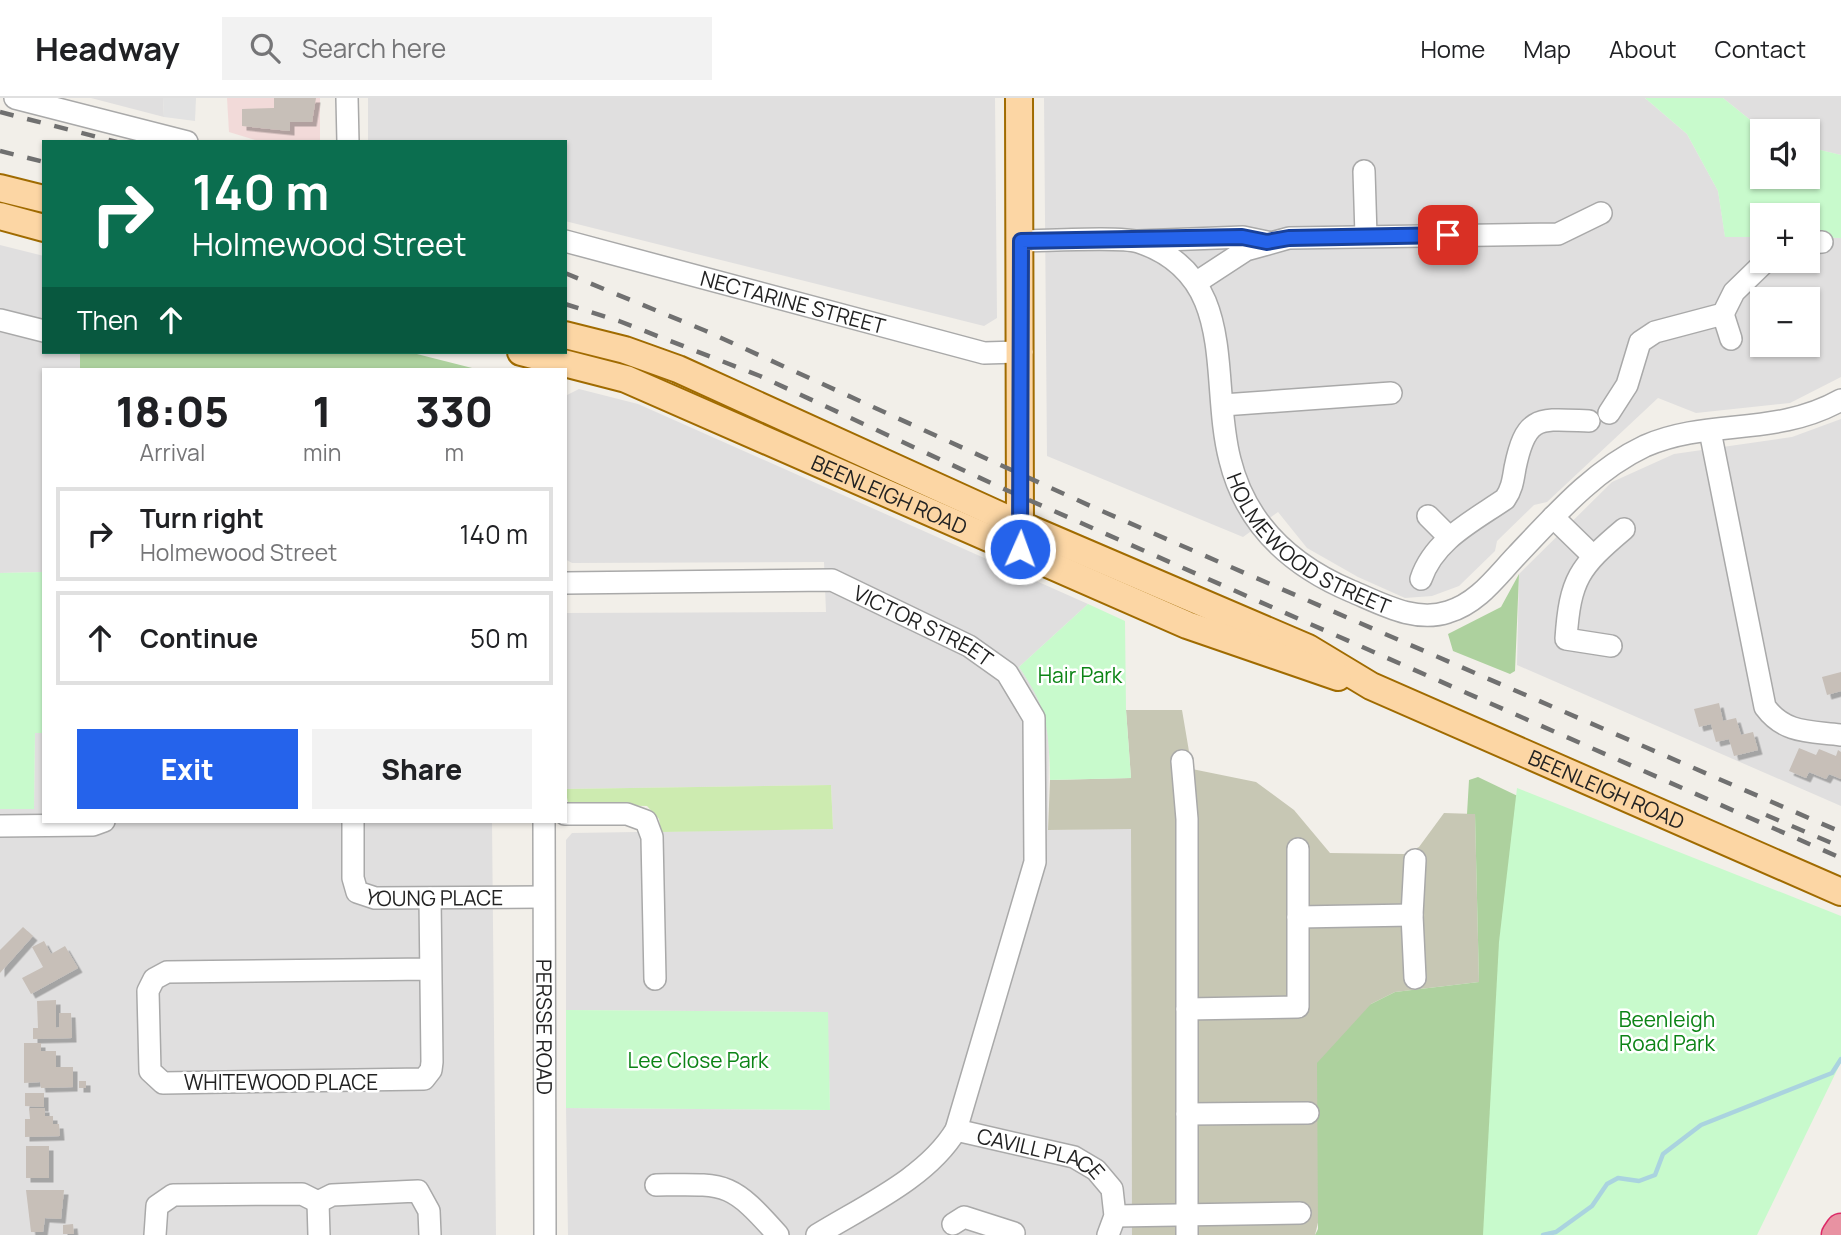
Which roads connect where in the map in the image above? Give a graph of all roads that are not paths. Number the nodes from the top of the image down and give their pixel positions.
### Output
1 (15, 98) edge
2 (347, 98) edge
3 (1020, 98) edge
4 (179, 140) edge
5 (348, 140) edge
6 (1363, 171) dead end
7 (0, 188) edge
8 (42, 198) edge
9 (1601, 213) dead end
10 (0, 216) edge
11 (42, 227) edge
12 (1366, 236) junction
13 (1021, 241) junction
14 (1138, 241) junction
15 (567, 242) edge
16 (1267, 242) junction
17 (1754, 273) edge
18 (1197, 282) junction
19 (1723, 314) junction
20 (0, 320) edge
21 (42, 330) edge
22 (567, 336) edge
23 (1731, 339) dead end
24 (1022, 352) junction
25 (535, 357) edge
26 (1391, 393) dead end
27 (1841, 400) edge
28 (1223, 405) junction
29 (1609, 413) dead end
30 (1589, 421) dead end
31 (1710, 431) junction
32 (1022, 475) junction
33 (964, 498) junction
34 (1428, 516) dead end
35 (1553, 517) junction
36 (1624, 529) dead end
37 (1020, 537) junction
38 (1449, 537) junction
39 (1592, 555) junction
40 (567, 583) edge
41 (1420, 584) dead end
42 (1611, 646) dead end
43 (1841, 735) edge
44 (1187, 777) dead end
45 (567, 814) edge
46 (98, 823) edge
47 (353, 823) edge
48 (544, 823) edge
49 (0, 826) edge
50 (1298, 849) dead end
51 (1415, 860) dead end
52 (1841, 892) edge
53 (543, 897) junction
54 (430, 898) junction
55 (1412, 915) junction
56 (1298, 917) junction
57 (430, 969) junction
58 (1415, 978) dead end
59 (654, 979) dead end
60 (1187, 1009) junction
61 (1308, 1113) dead end
62 (1187, 1114) junction
63 (956, 1130) junction
64 (656, 1185) dead end
65 (318, 1202) junction
66 (1300, 1213) dead end
67 (951, 1225) edge
68 (1187, 1225) edge
69 (1112, 1226) edge
70 (1841, 1229) edge
71 (1014, 1233) dead end
72 (155, 1235) edge
73 (319, 1235) edge
74 (430, 1235) edge
75 (545, 1235) edge
76 (778, 1235) edge
77 (817, 1235) edge
78 (1837, 1235) edge

1 - 4 street
2 - 5 street
3 - 13 main road
6 - 12 street
7 - 8 main road
9 - 12 street
10 - 11 main road
12 - 16 street
13 - 14 street, HOLMEWOOD STREET
13 - 24 main road
14 - 16 street
14 - 18 street, HOLMEWOOD STREET
15 - 24 street, NECTARINE STREET
16 - 18 street
17 - 19 street
18 - 28 street, HOLMEWOOD STREET
19 - 23 street
19 - 29 street
20 - 21 street
22 - 33 main road, BEENLEIGH ROAD
24 - 32 main road
25 - 37 main road, BEENLEIGH ROAD
26 - 28 street
27 - 31 street, HOLMEWOOD STREET
28 - 35 street, HOLMEWOOD STREET
30 - 38 street
31 - 35 street, HOLMEWOOD STREET
31 - 43 street
32 - 33 main road
32 - 37 main road
33 - 37 main road, BEENLEIGH ROAD
34 - 38 street
35 - 39 street
36 - 39 street
37 - 52 main road, BEENLEIGH ROAD
38 - 41 street
39 - 42 street
40 - 63 street, VICTOR STREET
44 - 60 street
45 - 59 street
46 - 49 street
47 - 54 street, YOUNG PLACE
48 - 53 street, PERSSE ROAD
50 - 56 street
51 - 55 street
53 - 54 street, YOUNG PLACE
53 - 75 street, PERSSE ROAD
54 - 57 street, WHITEWOOD PLACE
55 - 56 street
55 - 58 street
56 - 60 street
57 - 57 street, WHITEWOOD PLACE
60 - 62 street
61 - 62 street
62 - 68 street
63 - 69 street, CAVILL PLACE
63 - 77 street, VICTOR STREET
64 - 76 street
65 - 72 street
65 - 73 street
65 - 74 street
66 - 68 street
67 - 71 street
68 - 69 street
70 - 78 highway

